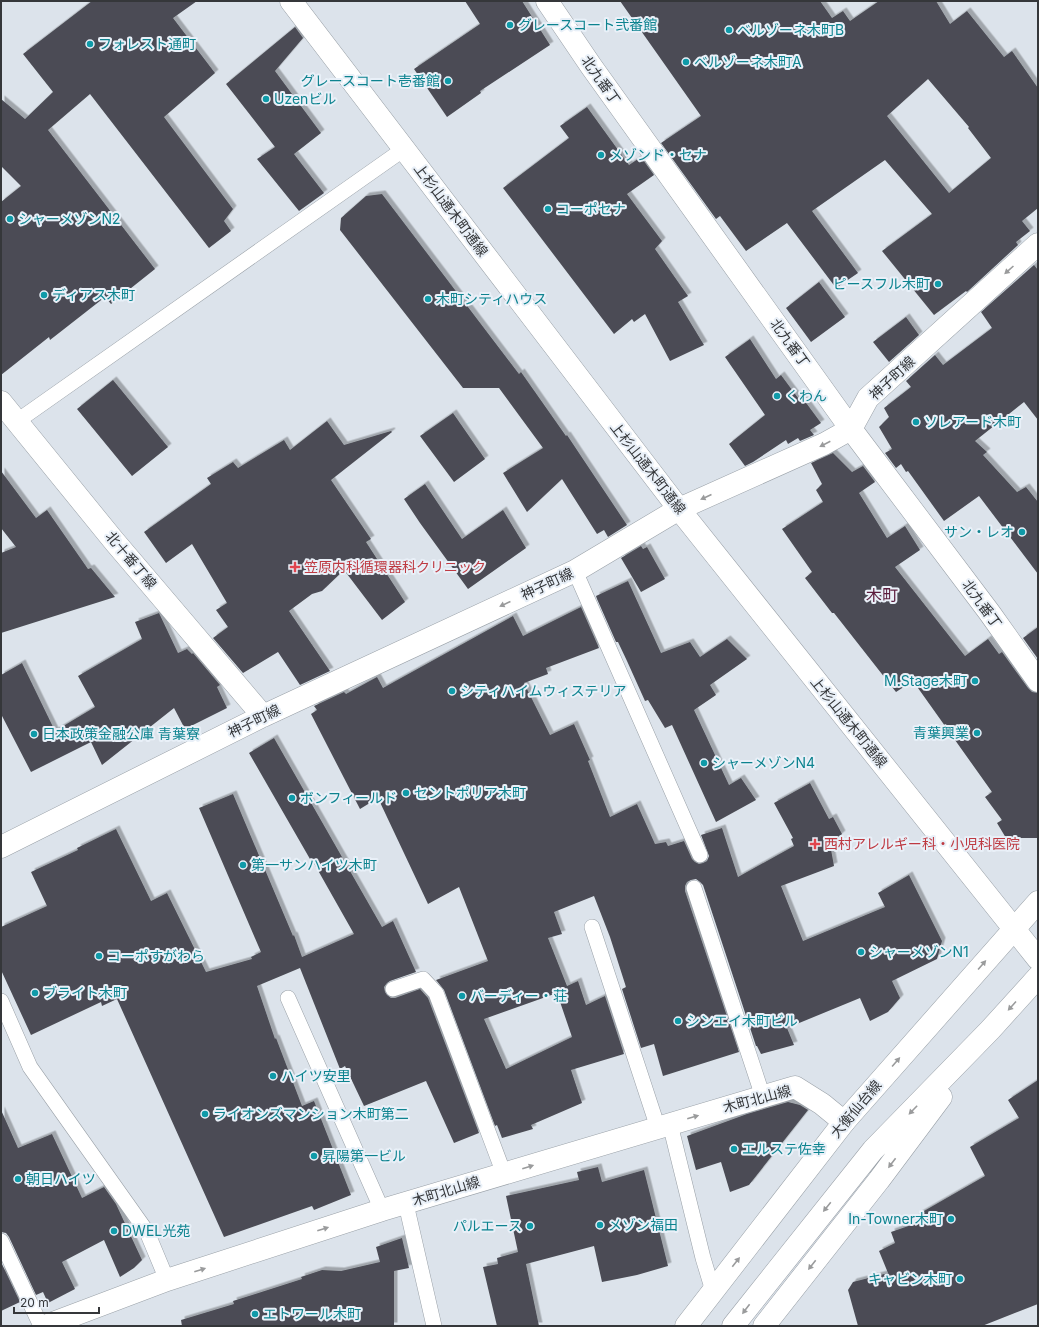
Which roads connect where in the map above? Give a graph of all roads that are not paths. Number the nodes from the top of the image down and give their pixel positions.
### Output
1 (291, 1) edge
2 (547, 1) edge
3 (404, 149) junction
4 (1038, 244) edge
5 (1, 402) edge
6 (16, 422) junction
7 (851, 429) junction
8 (680, 509) junction
9 (575, 571) junction
10 (1038, 681) edge
11 (262, 716) junction
12 (1, 847) edge
13 (700, 855) dead end
14 (694, 888) dead end
15 (1038, 902) edge
16 (592, 927) dead end
17 (1013, 929) junction
18 (1038, 959) edge
19 (1038, 977) edge
20 (393, 989) dead end
21 (288, 998) dead end
22 (1, 1001) edge
23 (990, 1030) junction
24 (763, 1097) junction
25 (844, 1122) junction
26 (664, 1126) junction
27 (504, 1174) junction
28 (406, 1204) junction
29 (382, 1210) junction
30 (1, 1241) edge
31 (166, 1280) junction
32 (713, 1291) junction
33 (41, 1326) edge
34 (45, 1326) edge
35 (434, 1326) edge
36 (686, 1326) edge
37 (733, 1326) edge
38 (764, 1326) edge

1 - 3 street, 上杉山通木町通線
2 - 7 street, 北九番丁
3 - 6 lane
3 - 8 street, 上杉山通木町通線
4 -> 7 street, 神子町線
5 - 6 street, 北十番丁線
6 - 11 street, 北十番丁線
7 -> 8 street, 神子町線
7 - 10 street, 北九番丁
8 - 9 street, 神子町線
8 - 17 street, 上杉山通木町通線
9 -> 11 street, 神子町線
9 - 13 lane
11 - 12 street, 神子町線
14 - 24 lane
15 - 17 street, 大衡仙台線
16 - 26 lane
17 - 18 street, 上杉山通木町通線
25 -> 17 street, 大衡仙台線
19 -> 23 street
20 - 27 lane
21 - 29 lane
22 - 31 lane
23 -> 37 street
23 -> 38 street
24 - 25 street, 木町北山線
26 -> 24 street, 木町北山線
32 -> 25 street, 大衡仙台線
27 -> 26 street, 木町北山線
26 - 32 lane
27 - 28 street, 木町北山線
28 - 29 street, 木町北山線
28 - 35 lane
31 -> 29 street, 木町北山線
30 - 33 lane
31 - 34 street, 木町北山線
32 - 36 street, 大衡仙台線

